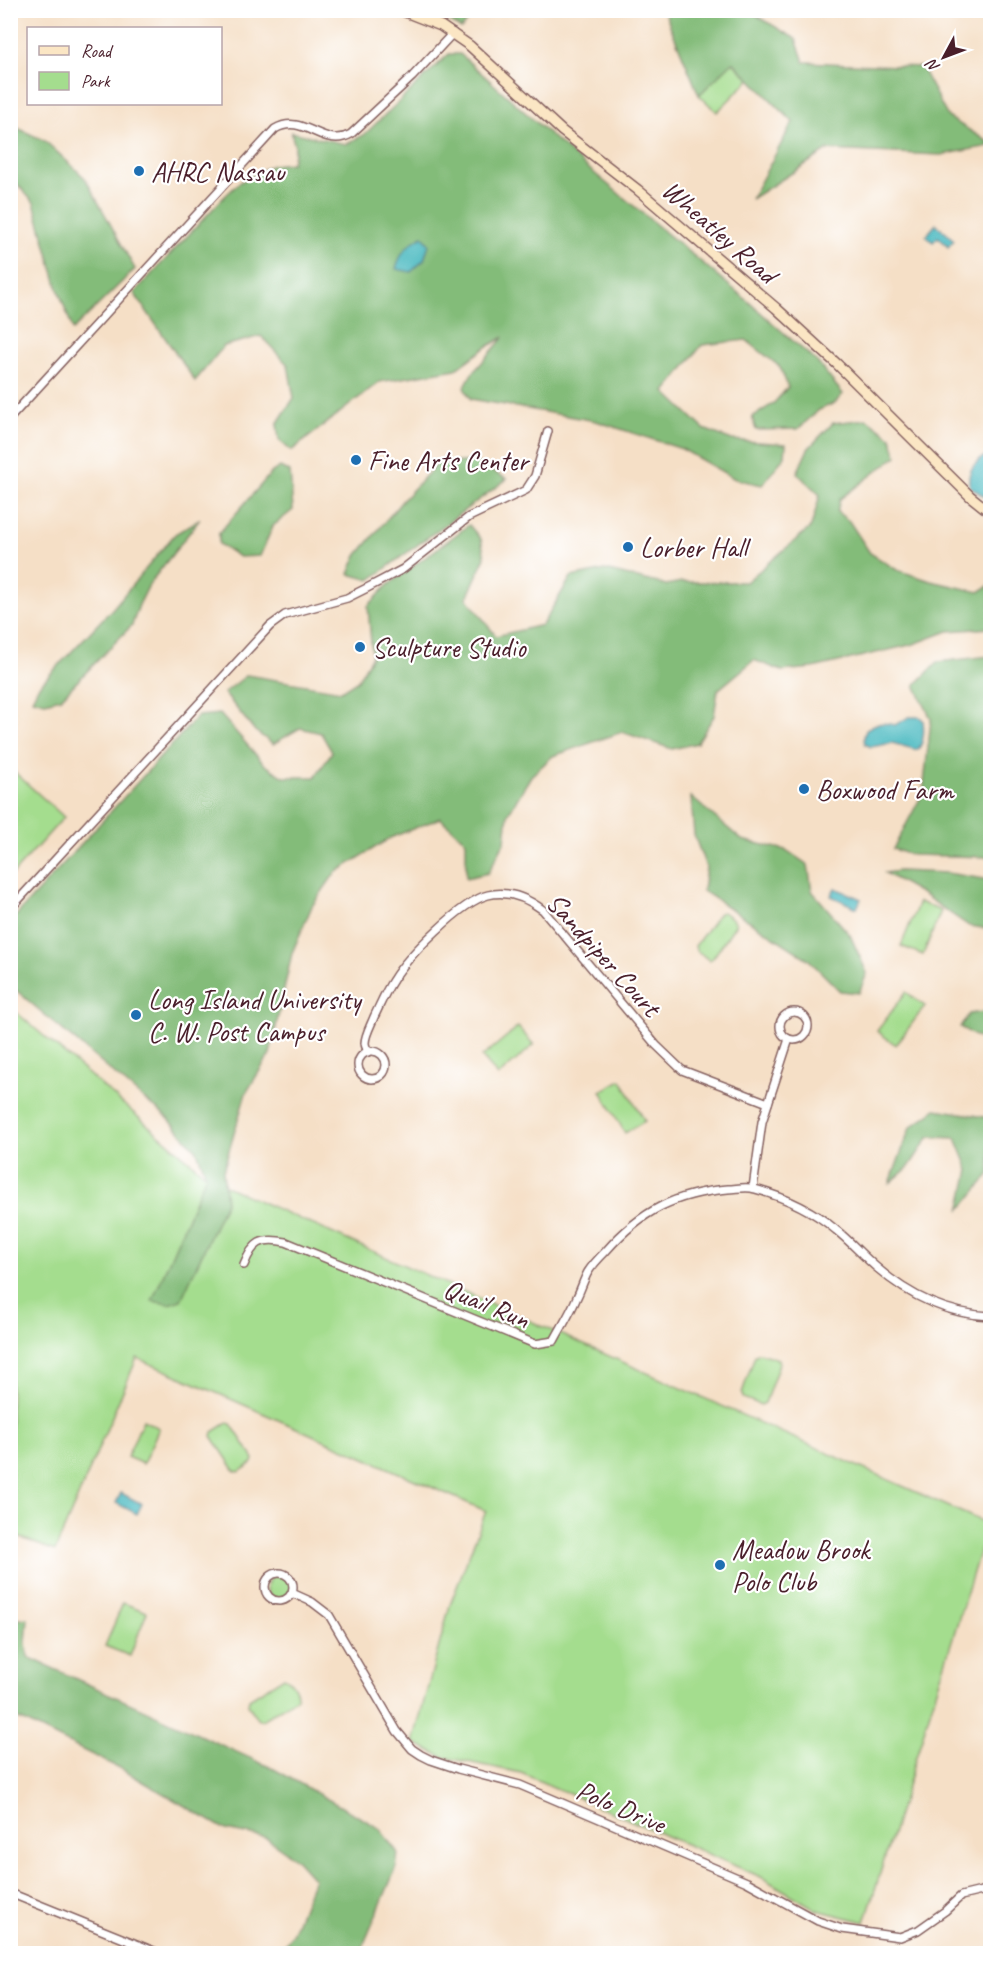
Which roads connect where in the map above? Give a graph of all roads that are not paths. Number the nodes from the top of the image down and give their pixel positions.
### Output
1 (400, 10) edge
2 (435, 10) edge
3 (428, 21) junction
4 (453, 33) junction
5 (10, 418) edge
6 (548, 431) dead end
7 (990, 512) edge
8 (10, 909) edge
9 (789, 1039) junction
10 (368, 1052) junction
11 (768, 1103) junction
12 (753, 1188) junction
13 (244, 1265) dead end
14 (990, 1316) edge
15 (292, 1593) junction
16 (990, 1889) edge
17 (10, 1893) edge
18 (161, 1953) edge

1 - 3 main road, Wheatley Road
2 - 3 street
3 - 4 main road, Wheatley Road
4 - 5 street
4 - 7 main road, Wheatley Road
6 - 8 street
9 - 9 street
9 - 11 street
10 - 10 street, Sandpiper Court
10 - 11 street, Sandpiper Court
11 - 12 street
12 - 13 street, Quail Run
12 - 14 street, Quail Run
15 - 15 street, Polo Drive
15 - 16 street, Polo Drive
17 - 18 street

